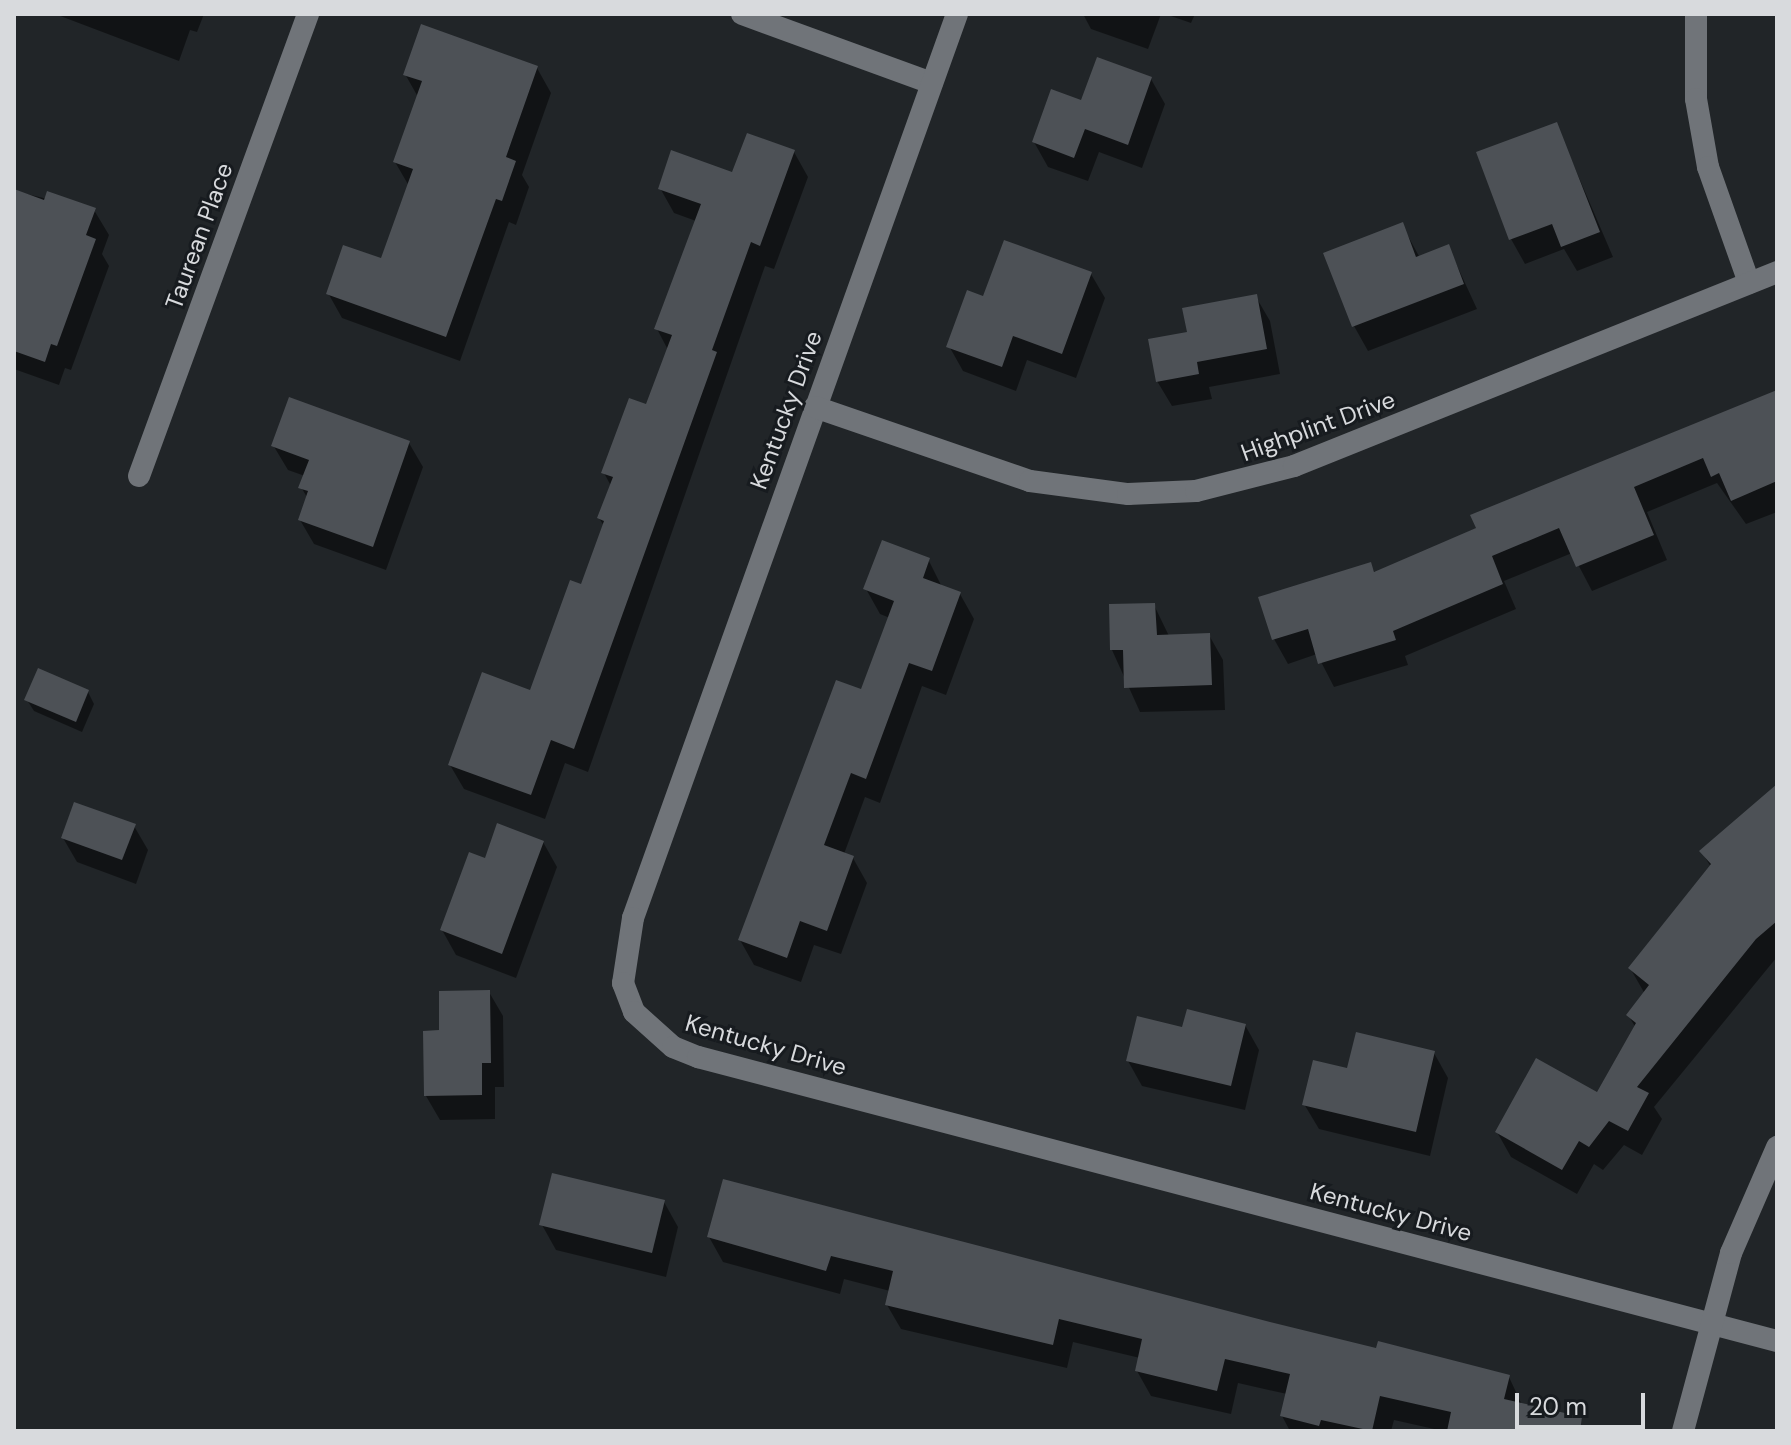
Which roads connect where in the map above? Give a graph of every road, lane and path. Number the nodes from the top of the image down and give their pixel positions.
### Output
1 (308, 14) edge
2 (742, 14) edge
3 (957, 14) edge
4 (1696, 14) edge
5 (932, 83) junction
6 (1777, 272) edge
7 (1749, 283) junction
8 (815, 407) junction
9 (139, 476) dead end
10 (1777, 1147) edge
11 (1712, 1324) junction
12 (1777, 1341) edge
13 (1683, 1431) edge

1 - 9 street, Taurean Place
2 - 5 street
3 - 5 street, Kentucky Drive
4 - 7 street
5 - 8 street, Kentucky Drive
6 - 7 street, Highplint Drive
7 - 8 street, Highplint Drive
8 - 11 street, Kentucky Drive
10 - 11 street
11 - 12 street, Kentucky Drive
11 - 13 street

